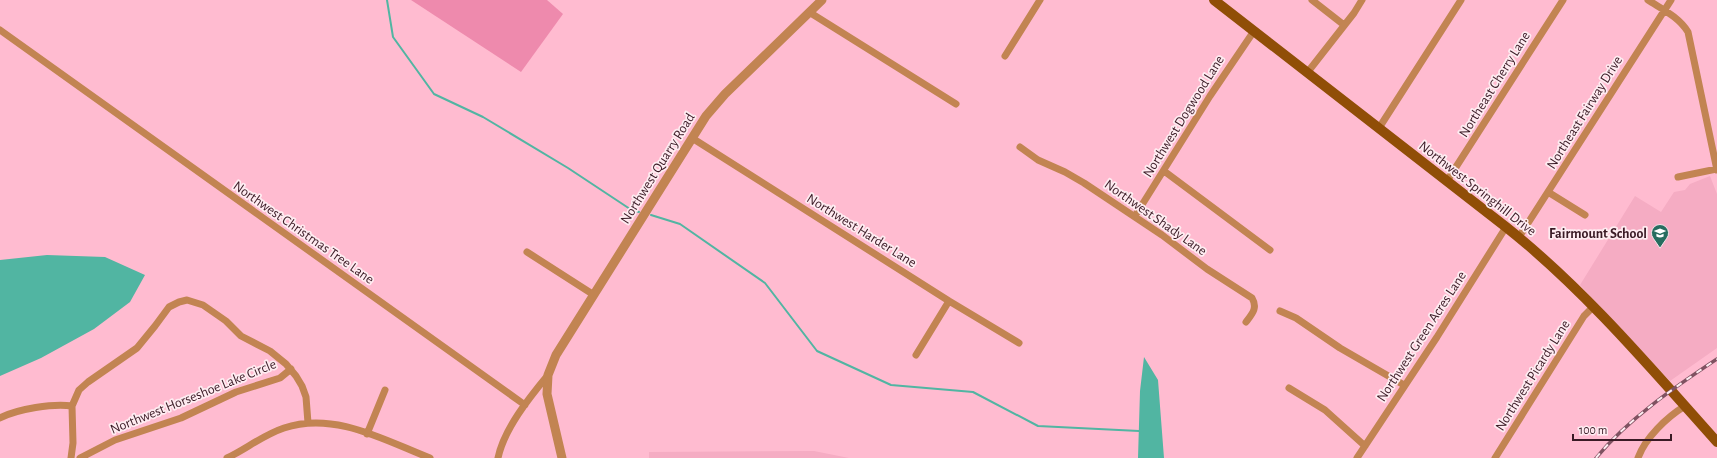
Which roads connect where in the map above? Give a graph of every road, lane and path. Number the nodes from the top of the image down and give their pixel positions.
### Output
1 (822, 0) edge
2 (1040, 0) edge
3 (1214, 0) edge
4 (1312, 0) edge
5 (1362, 0) edge
6 (1461, 0) edge
7 (1563, 0) edge
8 (1648, 0) edge
9 (1671, 0) edge
10 (1664, 10) junction
11 (809, 12) junction
12 (1344, 25) junction
13 (0, 30) edge
14 (1254, 31) junction
15 (1005, 56) dead end
16 (1307, 72) junction
17 (956, 104) dead end
18 (1379, 128) junction
19 (692, 138) junction
20 (1020, 147) dead end
21 (1717, 169) edge
22 (1164, 171) junction
23 (1678, 177) dead end
24 (1447, 181) junction
25 (1548, 192) junction
26 (1584, 215) dead end
27 (1135, 216) junction
28 (1506, 227) junction
29 (1519, 237) junction
30 (1270, 250) dead end
31 (527, 252) dead end
32 (594, 295) junction
33 (949, 301) junction
34 (1593, 307) junction
35 (1280, 311) dead end
36 (1246, 322) dead end
37 (1019, 343) dead end
38 (916, 355) dead end
39 (291, 369) junction
40 (548, 376) junction
41 (1404, 385) junction
42 (1289, 388) dead end
43 (385, 390) dead end
44 (525, 405) junction
45 (72, 406) junction
46 (1685, 406) junction
47 (0, 418) edge
48 (308, 423) junction
49 (367, 434) junction
50 (1717, 442) edge
51 (1365, 446) junction
52 (71, 458) edge
53 (80, 458) edge
54 (227, 458) edge
55 (430, 458) edge
56 (498, 458) edge
57 (562, 458) edge
58 (1358, 458) edge
59 (1495, 458) edge
60 (1638, 458) edge

1 - 11 street, Northwest Quarry Road
2 - 15 street
3 - 14 main road, Northwest Springhill Drive
4 - 12 street
5 - 12 street
6 - 18 street
7 - 24 street, Northeast Cherry Lane
8 - 10 street
9 - 10 street, Northeast Fairway Drive
10 - 21 street
10 - 25 street, Northeast Fairway Drive
11 - 17 street
11 - 19 street, Northwest Quarry Road
12 - 16 street
13 - 44 street, Northwest Christmas Tree Lane
14 - 16 main road, Northwest Springhill Drive
14 - 22 street, Northwest Dogwood Lane
16 - 18 main road, Northwest Springhill Drive
18 - 24 main road, Northwest Springhill Drive
19 - 32 street, Northwest Quarry Road
19 - 33 street, Northwest Harder Lane
20 - 27 street, Northwest Shady Lane
21 - 23 street
22 - 27 street, Northwest Dogwood Lane
22 - 30 street
24 - 28 main road, Northwest Springhill Drive
25 - 26 street
25 - 29 street, Northeast Fairway Drive
27 - 36 street, Northwest Shady Lane
28 - 29 main road, Northwest Springhill Drive
28 - 41 street, Northwest Green Acres Lane
29 - 34 main road, Northwest Springhill Drive
31 - 32 street
32 - 40 street, Northwest Quarry Road
33 - 37 street, Northwest Harder Lane
33 - 38 street
34 - 46 main road, Northwest Springhill Drive
34 - 59 street, Northwest Picardy Lane
35 - 41 street
39 - 45 street, Northwest Horseshoe Lake Circle
39 - 48 street
39 - 53 street, Northwest Horseshoe Lake Circle
40 - 44 street, Northwest Quarry Road
40 - 57 street, Northwest Quarry Road
41 - 51 street, Northwest Green Acres Lane
42 - 51 street
43 - 49 street
44 - 56 street, Northwest Quarry Road
45 - 47 street
45 - 52 street, Northwest Horseshoe Lake Circle
46 - 50 main road, Northwest Springhill Drive
46 - 60 street
48 - 49 street
48 - 54 street
49 - 55 street
51 - 58 street, Northwest Green Acres Lane

